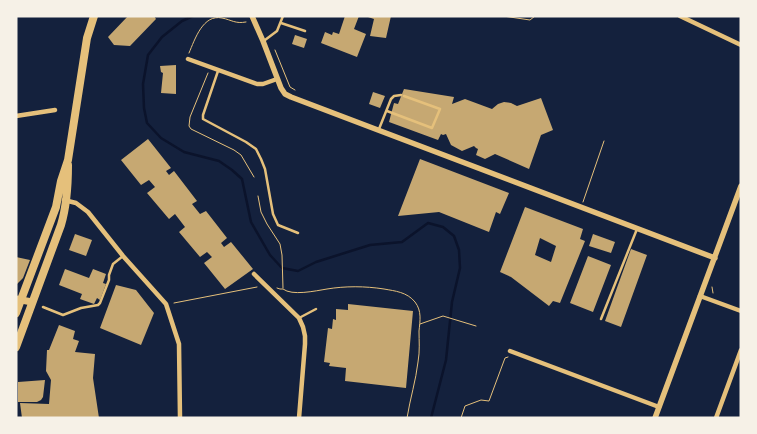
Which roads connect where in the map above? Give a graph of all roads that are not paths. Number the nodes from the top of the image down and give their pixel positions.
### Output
1 (94, 16) edge
2 (283, 16) edge
3 (680, 16) edge
4 (252, 19) edge
5 (281, 23) junction
6 (305, 31) dead end
7 (263, 41) junction
8 (741, 45) edge
9 (188, 59) road end
10 (218, 71) junction
11 (277, 79) junction
12 (55, 110) dead end
13 (387, 111) junction
14 (16, 116) edge
15 (378, 131) junction
16 (741, 186) edge
17 (739, 196) edge
18 (62, 200) junction
19 (637, 228) junction
20 (298, 234) dead end
21 (123, 256) junction
22 (715, 258) junction
23 (254, 274) dead end
24 (700, 296) junction
25 (19, 300) edge
26 (32, 302) junction
27 (43, 307) dead end
28 (316, 308) dead end
29 (741, 311) edge
30 (16, 313) edge
31 (299, 318) junction
32 (601, 319) dead end
33 (16, 347) edge
34 (741, 350) edge
35 (510, 351) road end
36 (659, 407) junction
37 (180, 418) edge
38 (299, 418) edge
39 (655, 418) edge
40 (716, 418) edge

1 - 18 main road
2 - 5 lane
3 - 8 street
4 - 7 street
5 - 6 lane
5 - 7 lane
7 - 11 street
9 - 10 street
10 - 11 street
10 - 20 lane
11 - 15 street
12 - 14 street
13 - 13 lane
13 - 15 lane
15 - 19 street
16 - 17 street
17 - 22 street
18 - 21 street
18 - 25 main road
18 - 26 main road
19 - 22 street
19 - 32 lane
21 - 27 lane
21 - 37 street
22 - 24 street
23 - 31 street
24 - 29 street
24 - 36 street
25 - 26 main road
25 - 30 main road
26 - 33 main road
28 - 31 lane
31 - 38 street
34 - 40 street
35 - 36 street
36 - 39 street

